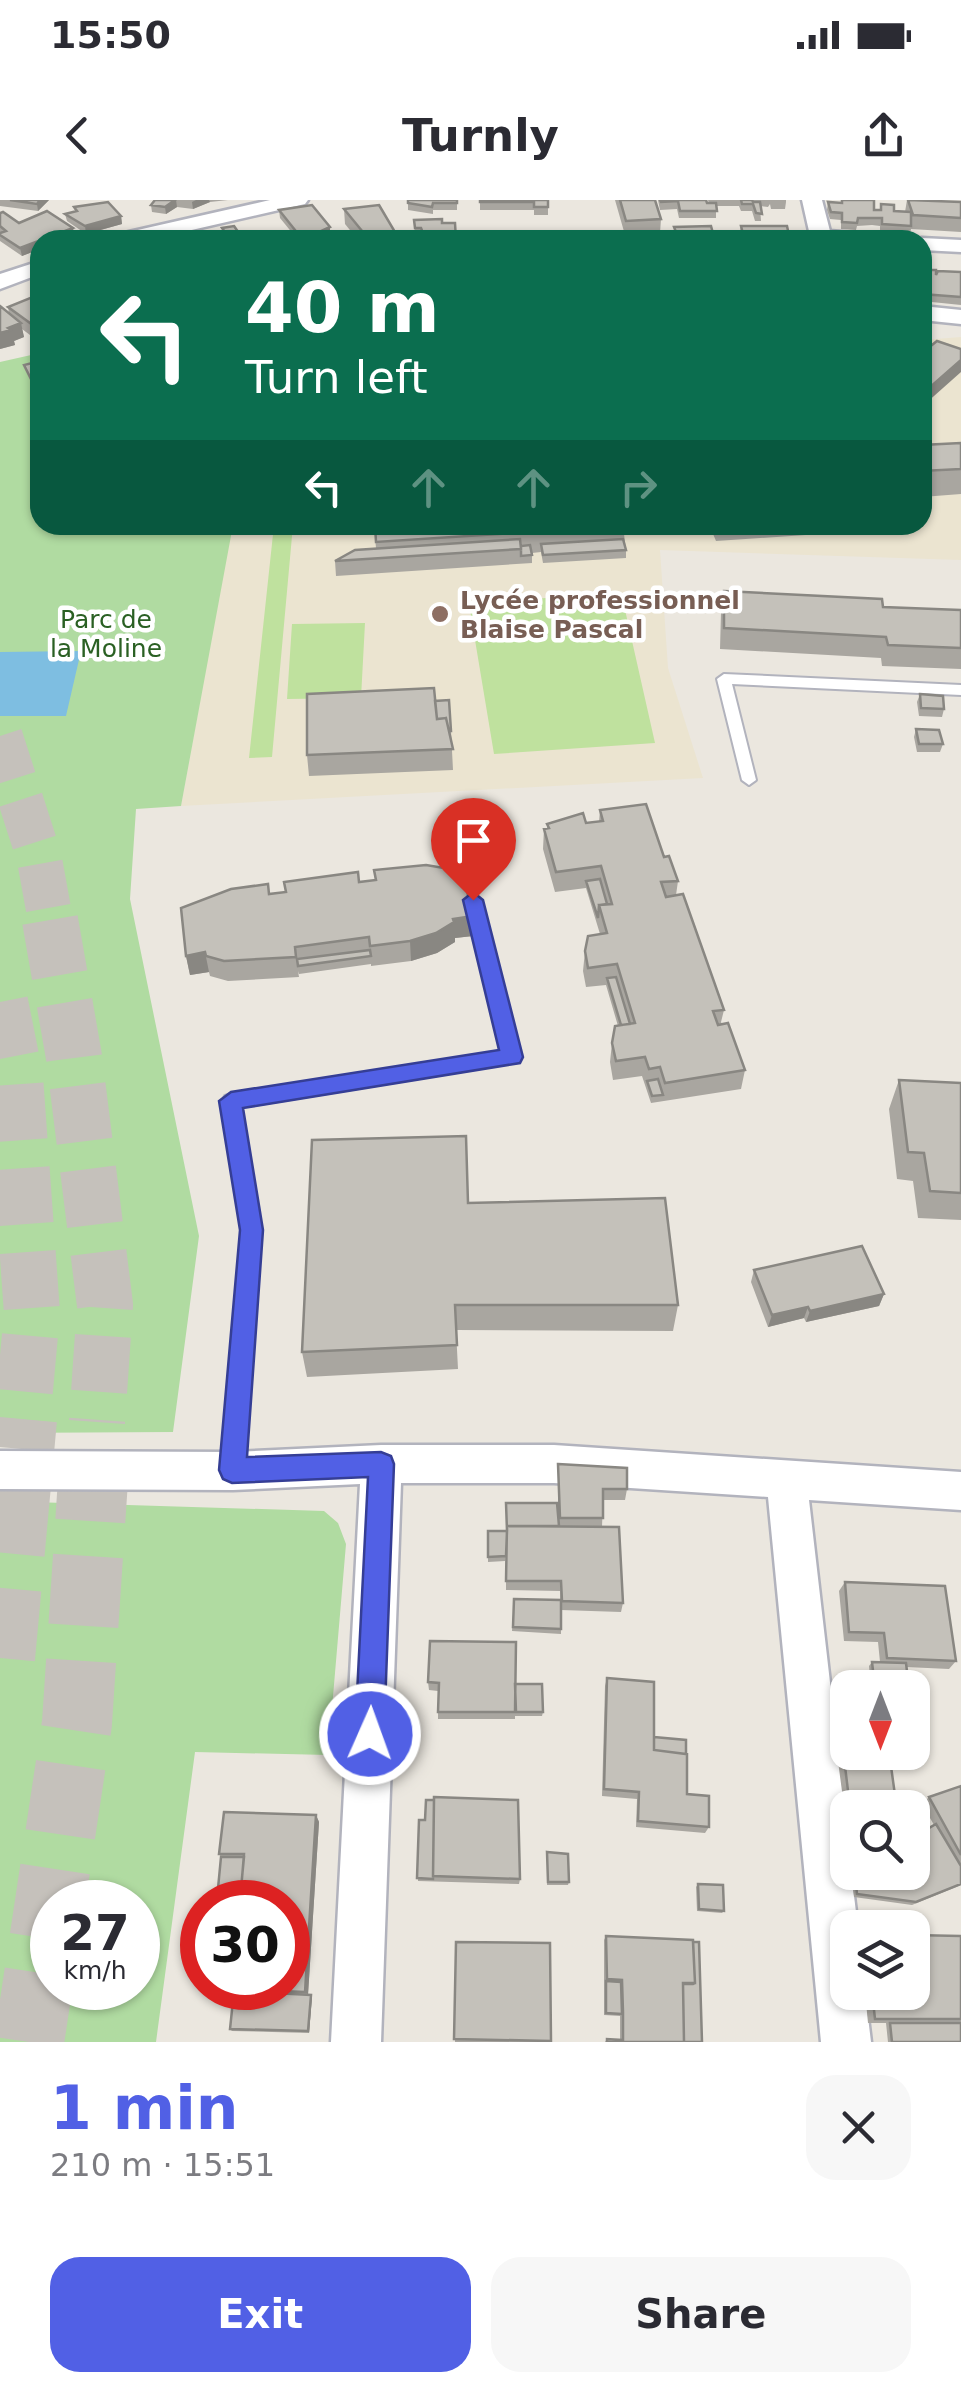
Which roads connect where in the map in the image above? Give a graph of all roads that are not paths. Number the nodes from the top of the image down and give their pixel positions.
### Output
1 (298, 200) edge
2 (812, 200) edge
3 (164, 230) edge
4 (820, 230) edge
5 (932, 245) edge
6 (961, 246) edge
7 (30, 271) edge
8 (0, 282) edge
9 (932, 315) edge
10 (961, 317) edge
11 (961, 690) edge
12 (749, 780) dead end
13 (473, 900) edge
14 (381, 1464) junction
15 (0, 1470) edge
16 (232, 1470) junction
17 (786, 1478) junction
18 (961, 1491) edge
19 (356, 2042) edge
20 (846, 2042) edge

1 - 3 street
2 - 4 street
5 - 6 street
7 - 8 street
9 - 10 street
11 - 12 lane
13 - 16 lane
14 - 16 street
14 - 17 street
14 - 19 street
15 - 16 street
17 - 18 street
17 - 20 street

